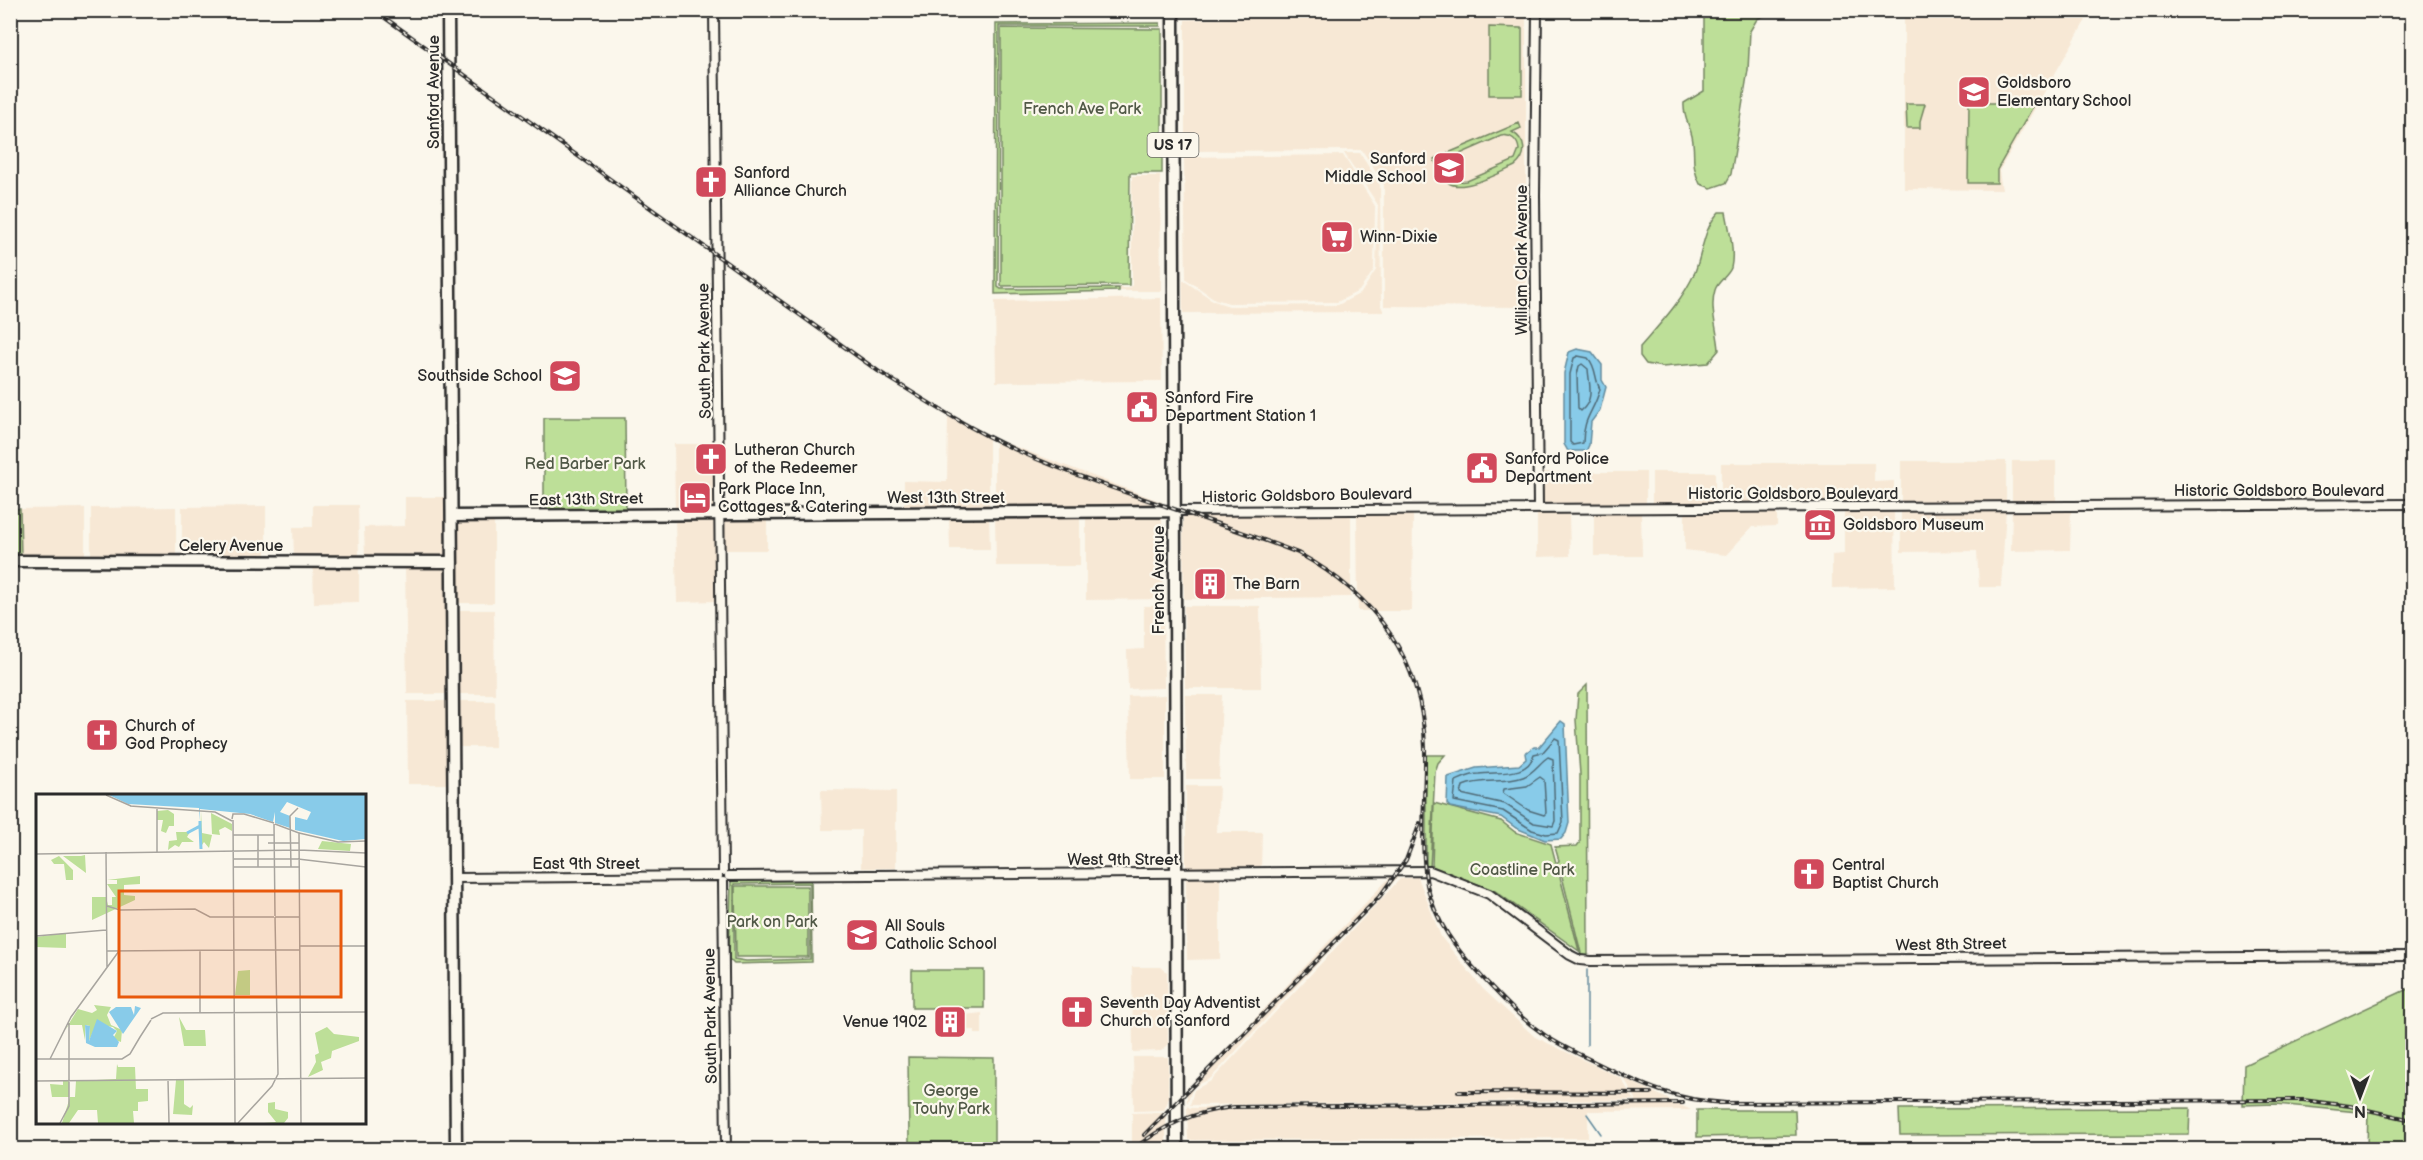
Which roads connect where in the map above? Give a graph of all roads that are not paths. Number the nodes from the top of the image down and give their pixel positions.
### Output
1 (448, 10) edge
2 (714, 10) edge
3 (1173, 10) edge
4 (1537, 10) edge
5 (2412, 504) edge
6 (1538, 508) junction
7 (1173, 511) junction
8 (719, 515) junction
9 (452, 516) junction
10 (10, 561) edge
11 (452, 562) junction
12 (1176, 873) junction
13 (723, 876) junction
14 (454, 878) junction
15 (1508, 908) joint
16 (2412, 956) edge
17 (456, 1149) edge
18 (726, 1149) edge
19 (1177, 1149) edge

1 - 9 main road, Sanford Avenue
2 - 8 street, South Park Avenue
3 - 7 main road, French Avenue / US 17
4 - 6 street, William Clark Avenue
5 - 6 street, Historic Goldsboro Boulevard
6 - 7 street, Historic Goldsboro Boulevard
7 - 8 main road, West 13th Street
7 - 12 main road, French Avenue / US 17
8 - 9 main road, East 13th Street
8 - 13 street, South Park Avenue
9 - 11 main road, Sanford Avenue
10 - 11 main road, Celery Avenue
11 - 14 main road, Sanford Avenue
12 - 13 street, West 9th Street
12 - 15 street, West 9th Street
12 - 19 main road, French Avenue / US 17
13 - 14 street, East 9th Street
13 - 18 street, South Park Avenue
14 - 17 main road, Sanford Avenue
15 - 16 street, West 8th Street

